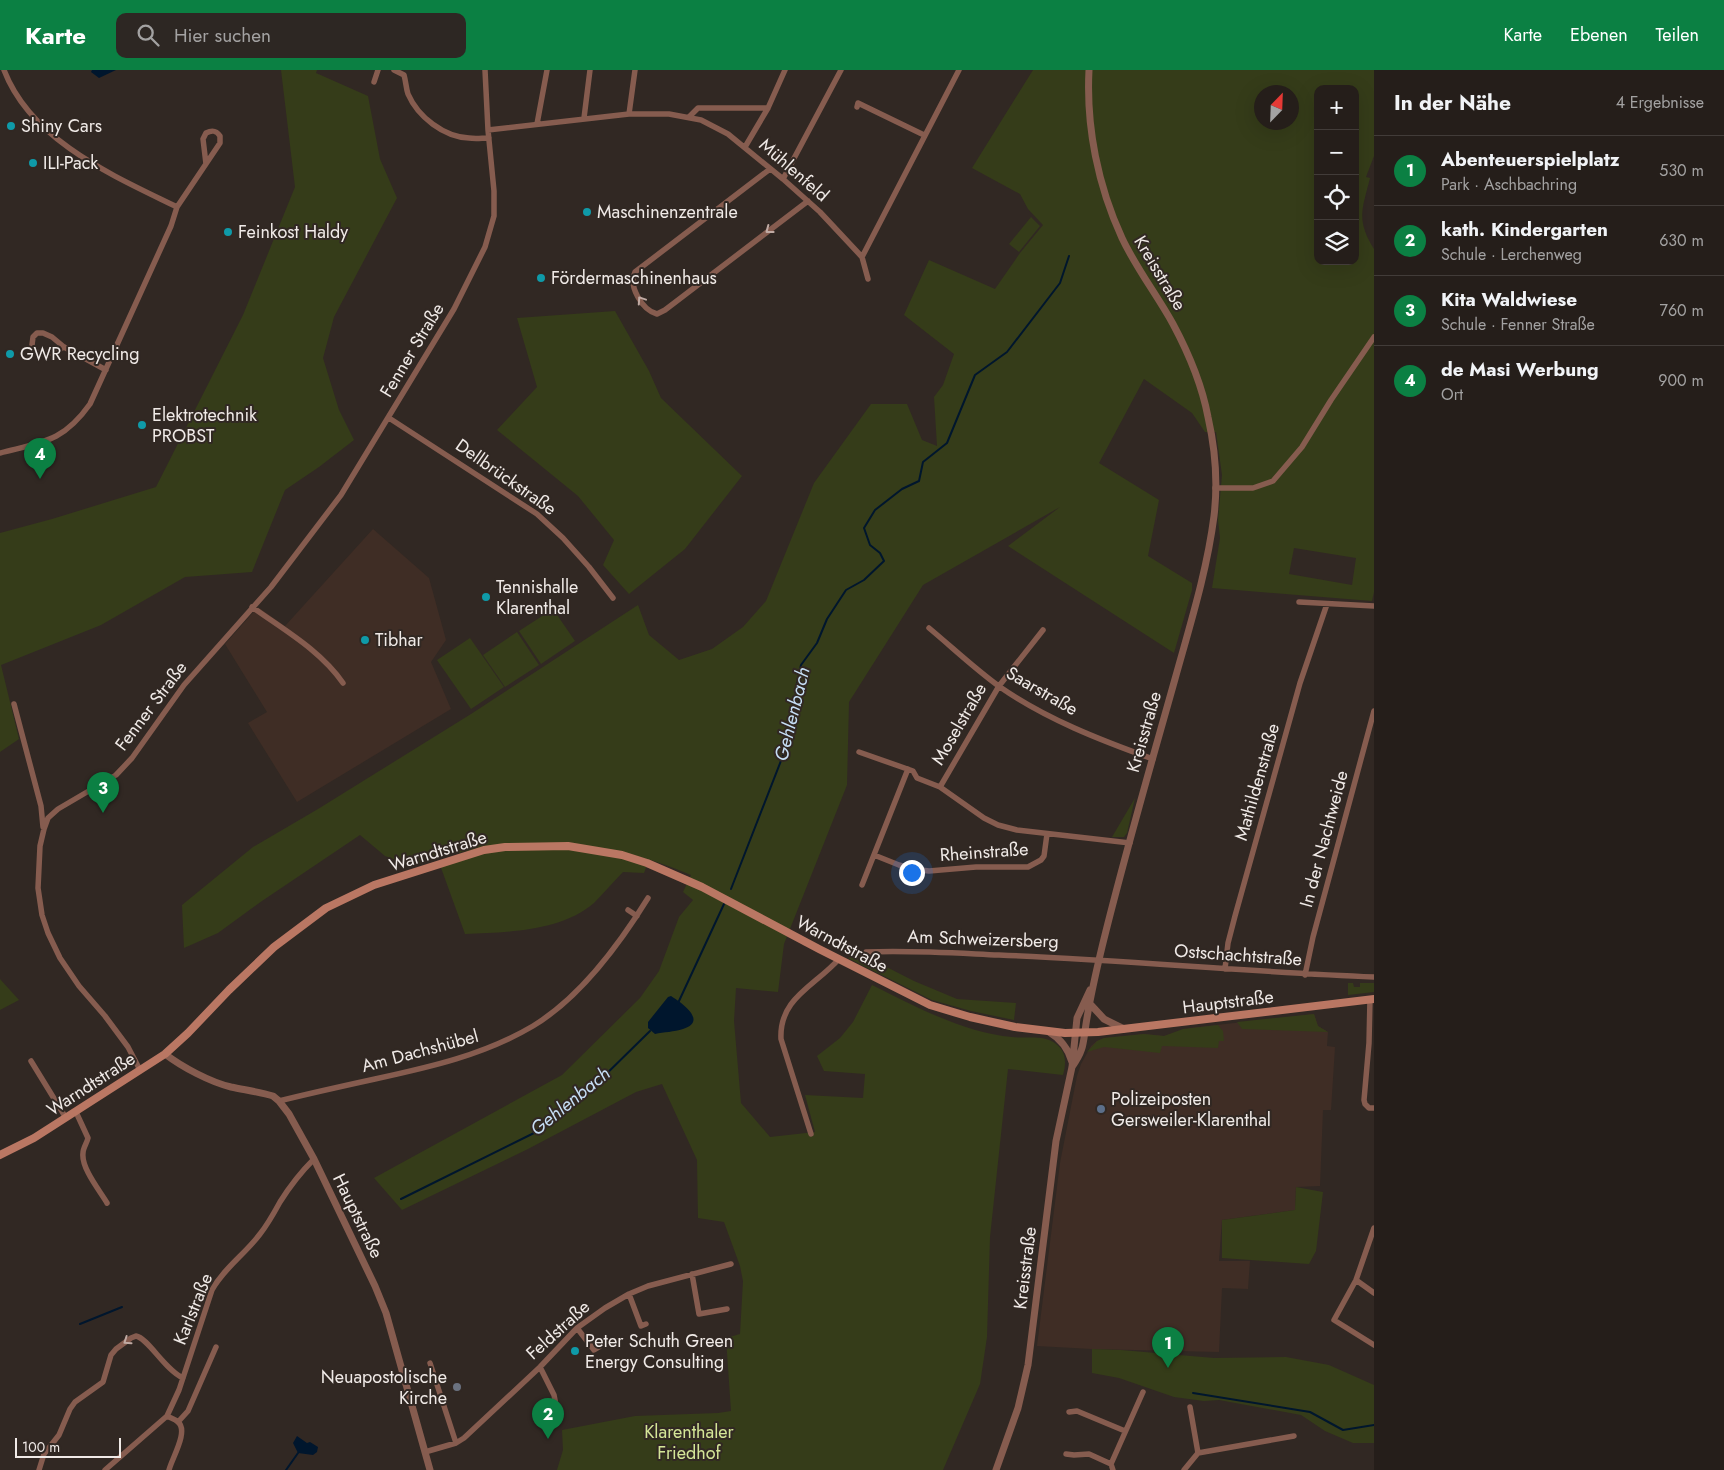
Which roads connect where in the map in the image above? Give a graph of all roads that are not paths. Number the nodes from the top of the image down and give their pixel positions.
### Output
1 (4, 70) edge
2 (378, 70) edge
3 (394, 70) edge
4 (485, 70) edge
5 (547, 70) edge
6 (590, 70) edge
7 (635, 70) edge
8 (785, 70) edge
9 (841, 70) edge
10 (958, 70) edge
11 (1090, 70) edge
12 (374, 82) dead end
13 (857, 107) dead end
14 (768, 108) junction
15 (629, 114) junction
16 (690, 116) junction
17 (584, 118) junction
18 (537, 124) junction
19 (488, 130) junction
20 (924, 135) junction
21 (489, 138) junction
22 (745, 147) junction
23 (206, 164) junction
24 (770, 169) junction
25 (783, 179) junction
26 (808, 201) junction
27 (176, 208) junction
28 (862, 257) junction
29 (868, 279) dead end
30 (1374, 337) edge
31 (64, 347) junction
32 (106, 370) junction
33 (389, 418) junction
34 (0, 452) edge
35 (1215, 488) junction
36 (613, 598) dead end
37 (1299, 602) dead end
38 (1327, 604) junction
39 (1374, 606) edge
40 (252, 608) junction
41 (929, 628) dead end
42 (1043, 630) dead end
43 (343, 682) dead end
44 (999, 686) junction
45 (14, 704) dead end
46 (1374, 711) edge
47 (859, 752) dead end
48 (1153, 758) junction
49 (908, 769) junction
50 (940, 787) junction
51 (44, 829) junction
52 (1047, 834) junction
53 (1130, 843) junction
54 (874, 855) junction
55 (862, 885) dead end
56 (648, 898) dead end
57 (628, 910) dead end
58 (637, 916) junction
59 (866, 952) dead end
60 (839, 959) junction
61 (1099, 960) junction
62 (1225, 969) junction
63 (1305, 974) junction
64 (1374, 977) edge
65 (1094, 982) junction
66 (1372, 999) edge
67 (1091, 1005) junction
68 (1124, 1029) junction
69 (1048, 1032) junction
70 (1086, 1032) junction
71 (1076, 1033) junction
72 (1372, 1043) edge
73 (165, 1054) junction
74 (31, 1061) dead end
75 (1072, 1066) junction
76 (140, 1070) junction
77 (279, 1101) junction
78 (1374, 1108) edge
79 (76, 1112) junction
80 (66, 1118) junction
81 (811, 1134) dead end
82 (0, 1155) edge
83 (314, 1160) junction
84 (107, 1203) dead end
85 (1374, 1228) edge
86 (731, 1264) dead end
87 (692, 1274) junction
88 (1356, 1280) junction
89 (1374, 1293) edge
90 (630, 1294) junction
91 (727, 1309) dead end
92 (646, 1324) dead end
93 (577, 1328) junction
94 (1374, 1345) edge
95 (216, 1347) dead end
96 (598, 1347) dead end
97 (430, 1363) dead end
98 (540, 1367) junction
99 (183, 1378) junction
100 (1143, 1392) dead end
101 (1190, 1407) dead end
102 (1069, 1412) dead end
103 (558, 1415) dead end
104 (167, 1416) junction
105 (178, 1422) junction
106 (1125, 1431) junction
107 (1294, 1436) dead end
108 (456, 1443) junction
109 (425, 1452) junction
110 (1198, 1453) junction
111 (1066, 1454) dead end
112 (1112, 1467) edge
113 (39, 1470) edge
114 (105, 1470) edge
115 (169, 1470) edge
116 (430, 1470) edge
117 (996, 1470) edge
118 (1184, 1470) edge

1 - 27 street
2 - 12 street
3 - 21 street
4 - 19 street, Fenner Straße
5 - 18 street
6 - 17 street
7 - 15 street
8 - 14 street
9 - 25 street
10 - 20 street
11 - 35 street, Kreisstraße
13 - 20 street
14 - 16 street
14 - 22 street
15 - 16 street, Mühlenfeld
15 - 17 street, Mühlenfeld
16 - 22 street, Mühlenfeld
17 - 18 street, Mühlenfeld
18 - 19 street, Mühlenfeld
19 - 21 street, Fenner Straße
20 - 28 street
21 - 33 street, Fenner Straße
22 - 24 street, Mühlenfeld
23 - 23 street
23 - 27 street
24 - 25 street, Mühlenfeld
26 -> 24 street
25 - 26 street, Mühlenfeld
26 - 28 street, Mühlenfeld
27 - 32 street
28 - 29 street
30 - 35 street
31 - 31 street
31 - 32 street
32 - 34 street
33 - 36 street, Dellbrückstraße
33 - 40 street, Fenner Straße
35 - 48 street, Kreisstraße
37 - 38 street
38 - 39 street
38 - 62 street, Mathildenstraße
40 - 43 street
40 - 51 street, Fenner Straße
41 - 44 street, Saarstraße
42 - 44 street, Moselstraße
44 - 48 street, Saarstraße
44 - 50 street, Moselstraße
45 - 51 street
46 - 63 street, In der Nachtweide
47 - 49 street, Rheinstraße
48 - 53 street, Kreisstraße
49 - 50 street, Rheinstraße
49 - 54 street
50 - 52 street, Rheinstraße
51 - 76 street, Fenner Straße
52 - 53 street, Rheinstraße
52 - 54 street, Rheinstraße
53 - 61 street, Kreisstraße
54 - 55 street
56 - 58 street, Am Dachshübel
57 - 58 street
58 - 77 street, Am Dachshübel
59 - 61 street, Am Schweizersberg
60 - 69 main road, Warndtstraße
60 - 73 main road, Warndtstraße
60 - 81 street
61 - 62 street, Ostschachtstraße
61 - 65 street, Kreisstraße
62 - 63 street, Ostschachtstraße
63 - 64 street, Ostschachtstraße
65 - 67 street, Kreisstraße
65 - 71 street, Kreisstraße
66 - 68 main road, Hauptstraße
66 - 72 street
67 - 68 street
67 - 70 street, Kreisstraße
68 - 70 main road, Hauptstraße
69 - 71 main road, Warndtstraße
69 - 75 street
70 - 71 main road, Warndtstraße
70 - 75 street, Kreisstraße
71 - 75 street, Kreisstraße
72 - 78 street
73 - 76 main road, Warndtstraße
73 - 77 street
74 - 80 street
75 - 117 street, Kreisstraße
76 - 79 main road, Warndtstraße
77 - 83 street, Hauptstraße
79 - 80 main road, Warndtstraße
79 - 84 street
80 - 82 main road, Warndtstraße
83 - 99 street, Karlstraße
83 - 109 street, Hauptstraße
85 - 88 street
86 - 87 street, Feldstraße
87 - 90 street, Feldstraße
87 - 91 street
88 - 89 street
88 - 94 street
90 - 92 street
90 - 93 street, Feldstraße
93 - 96 street
93 - 98 street, Feldstraße
95 - 105 street, Karlstraße
97 - 108 street
98 - 103 street
98 - 108 street, Feldstraße
99 - 104 street, Karlstraße
99 -> 113 street
100 - 106 street
101 - 110 street
102 - 106 street
104 - 105 street
104 - 114 street, Karlstraße
105 - 115 street
106 - 112 street
107 - 110 street
108 - 109 street, Feldstraße
109 - 116 street, Hauptstraße
110 - 118 street
111 - 112 street

